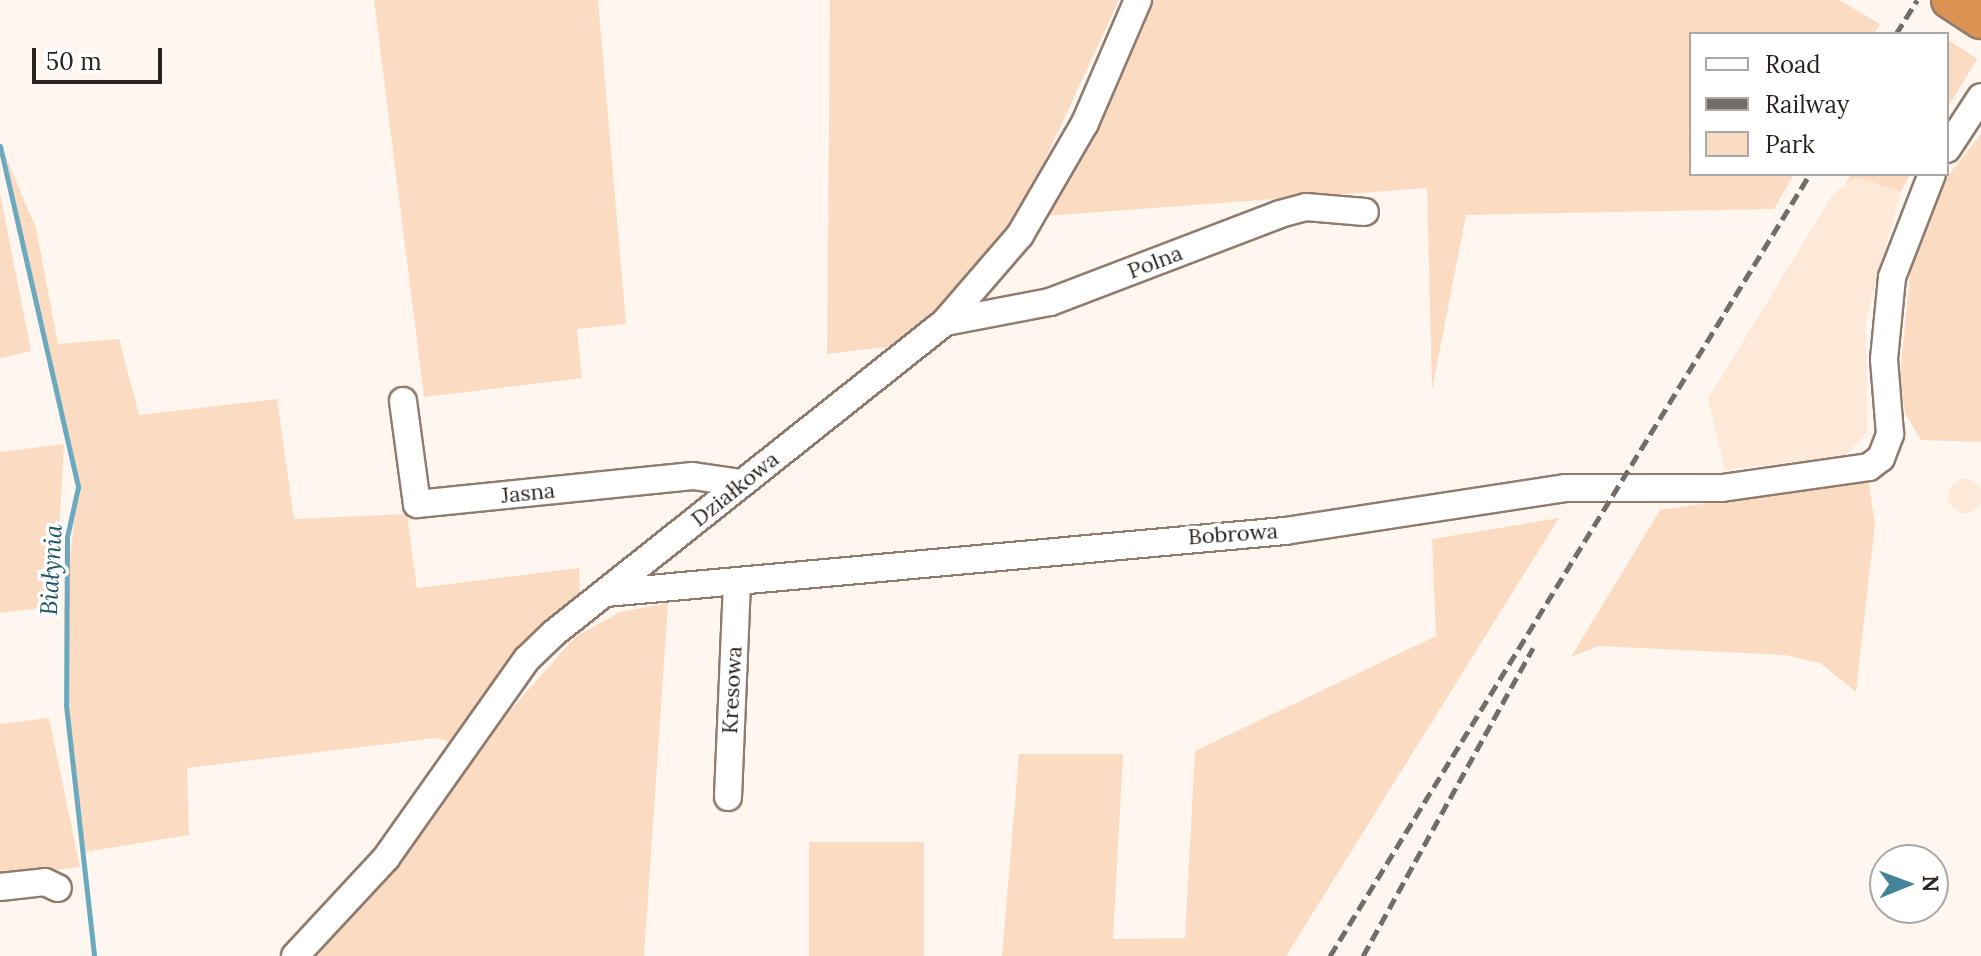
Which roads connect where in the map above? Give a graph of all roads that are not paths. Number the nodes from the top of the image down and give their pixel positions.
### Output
1 (1138, 0) edge
2 (1950, 0) edge
3 (1981, 20) edge
4 (1981, 97) edge
5 (1949, 146) edge
6 (1931, 176) edge
7 (1365, 212) dead end
8 (945, 322) junction
9 (403, 401) dead end
10 (741, 483) junction
11 (737, 583) junction
12 (606, 593) junction
13 (728, 797) dead end
14 (0, 887) edge
15 (58, 888) dead end
16 (295, 956) edge

1 - 8 street, Działkowa
2 - 3 highway
4 - 5 street
6 - 11 street, Bobrowa
7 - 8 street, Polna
8 - 10 street, Działkowa
9 - 10 street, Jasna
10 - 12 street, Działkowa
11 - 12 street, Bobrowa
11 - 13 street, Kresowa
12 - 16 street, Działkowa
14 - 15 street

